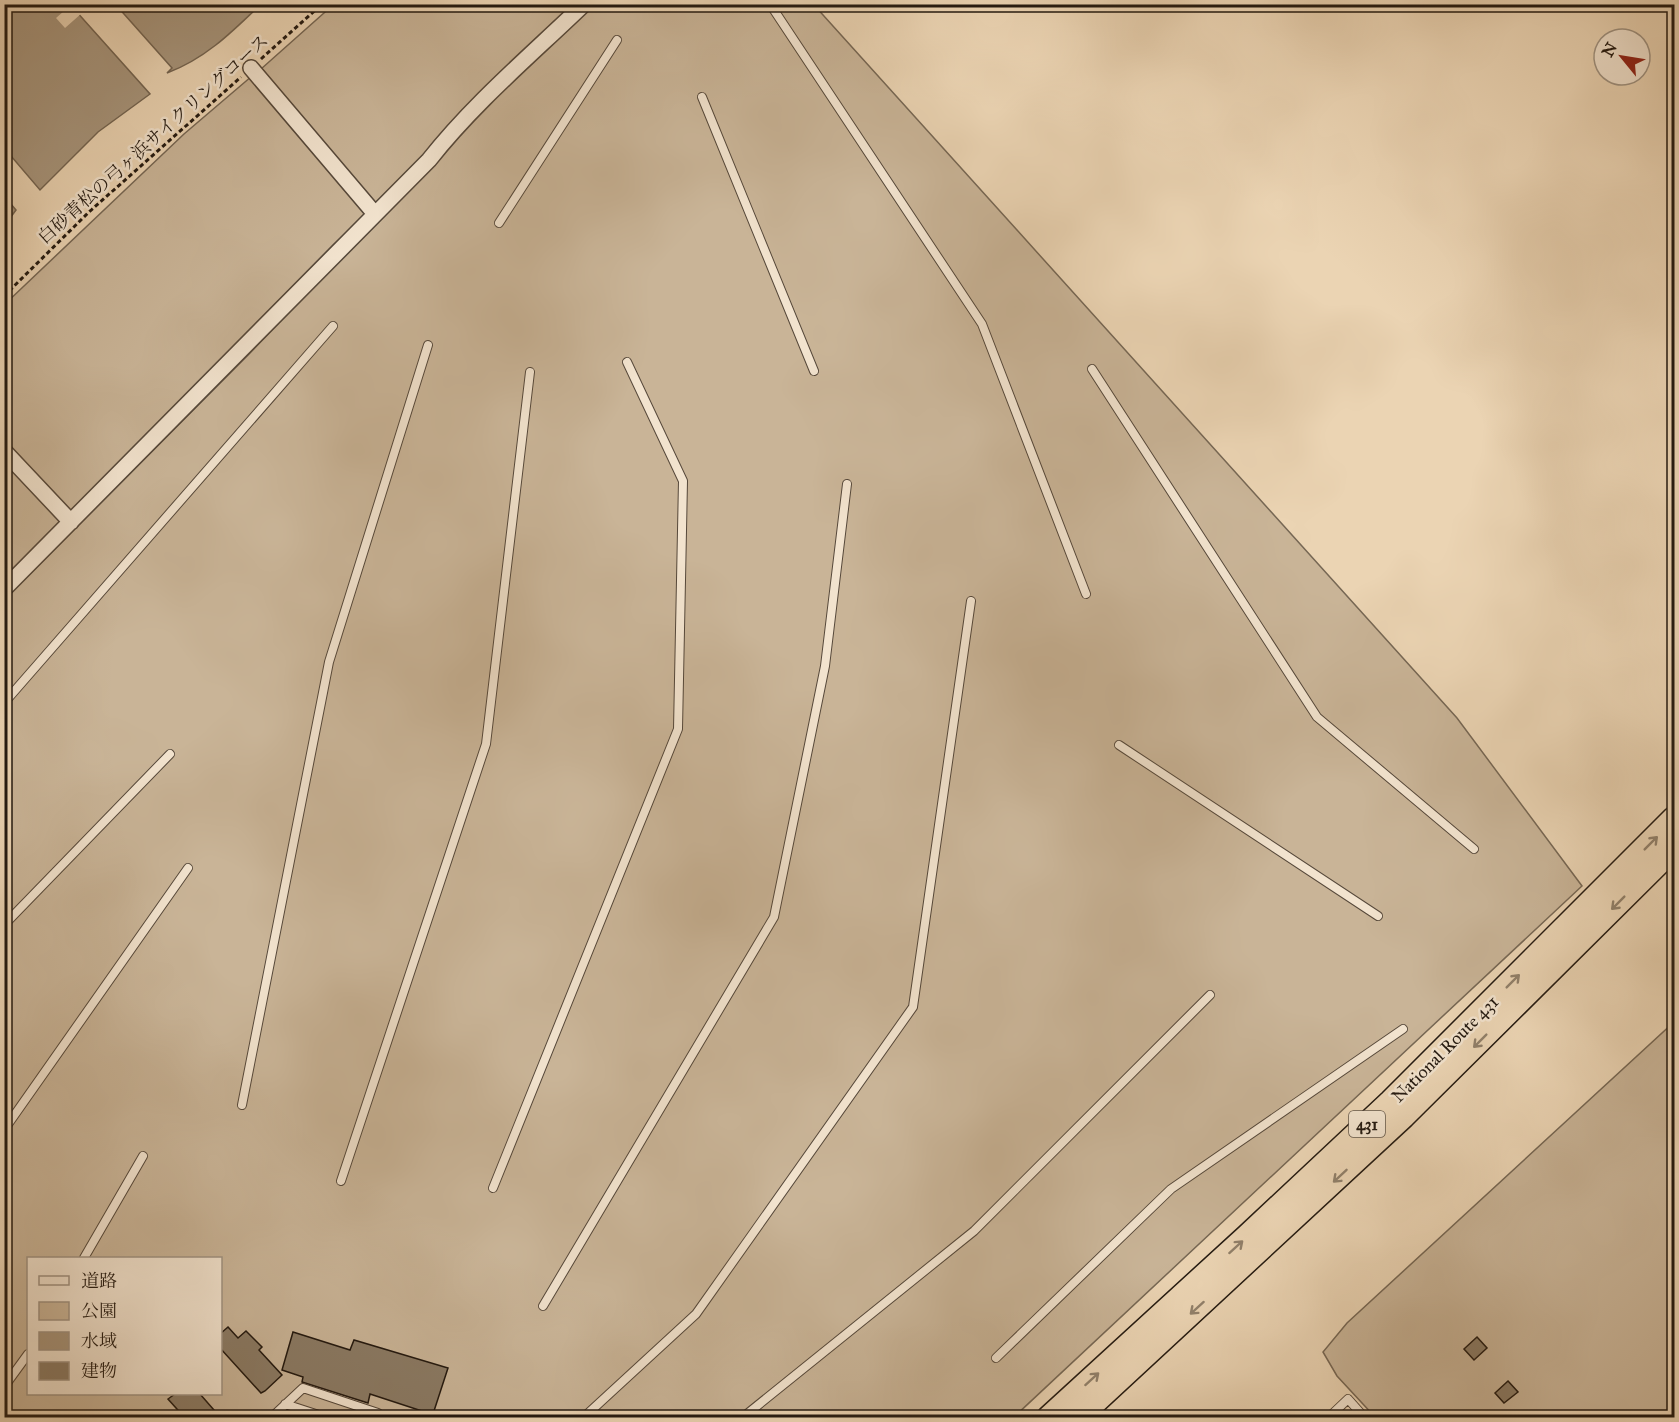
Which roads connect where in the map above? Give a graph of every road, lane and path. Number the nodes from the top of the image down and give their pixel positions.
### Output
1 (322, 4) edge
2 (584, 4) edge
3 (770, 4) edge
4 (617, 40) dead end
5 (251, 68) junction
6 (702, 97) dead end
7 (375, 214) junction
8 (499, 224) dead end
9 (4, 296) edge
10 (333, 326) dead end
11 (428, 345) dead end
12 (627, 362) dead end
13 (1092, 369) dead end
14 (814, 371) dead end
15 (530, 372) dead end
16 (4, 451) edge
17 (847, 484) dead end
18 (71, 522) junction
19 (4, 589) edge
20 (1086, 594) dead end
21 (971, 601) dead end
22 (4, 703) edge
23 (1119, 745) dead end
24 (170, 754) dead end
25 (1674, 819) edge
26 (1674, 847) edge
27 (1474, 849) dead end
28 (188, 868) dead end
29 (1378, 916) dead end
30 (4, 925) edge
31 (1210, 995) dead end
32 (1403, 1029) dead end
33 (242, 1105) dead end
34 (4, 1130) edge
35 (143, 1156) dead end
36 (341, 1181) dead end
37 (493, 1188) dead end
38 (85, 1257) edge
39 (543, 1306) dead end
40 (27, 1355) edge
41 (996, 1358) dead end
42 (4, 1388) edge
43 (285, 1404) junction
44 (271, 1418) edge
45 (328, 1418) edge
46 (380, 1418) edge
47 (583, 1418) edge
48 (742, 1418) edge
49 (1048, 1418) edge
50 (1077, 1418) edge
51 (1328, 1418) edge
52 (1365, 1418) edge

1 - 5 path, 白砂青松の弓ヶ浜サイクリングコース
2 - 7 street
3 - 20 lane
4 - 8 lane
5 - 7 street
5 - 9 path, 白砂青松の弓ヶ浜サイクリングコース
6 - 14 lane
7 - 18 street
10 - 22 lane
11 - 33 lane
12 - 37 lane
13 - 27 lane
15 - 36 lane
16 - 18 street
17 - 39 lane
18 - 19 street
21 - 47 lane
23 - 29 lane
24 - 30 lane
49 -> 25 highway, National Route 431 / 431
26 -> 50 highway, National Route 431 / 431
28 - 34 lane
31 - 48 lane
32 - 41 lane
35 - 38 lane
40 - 42 lane
43 - 44 lane
43 - 45 lane
43 - 46 lane
51 - 52 lane

